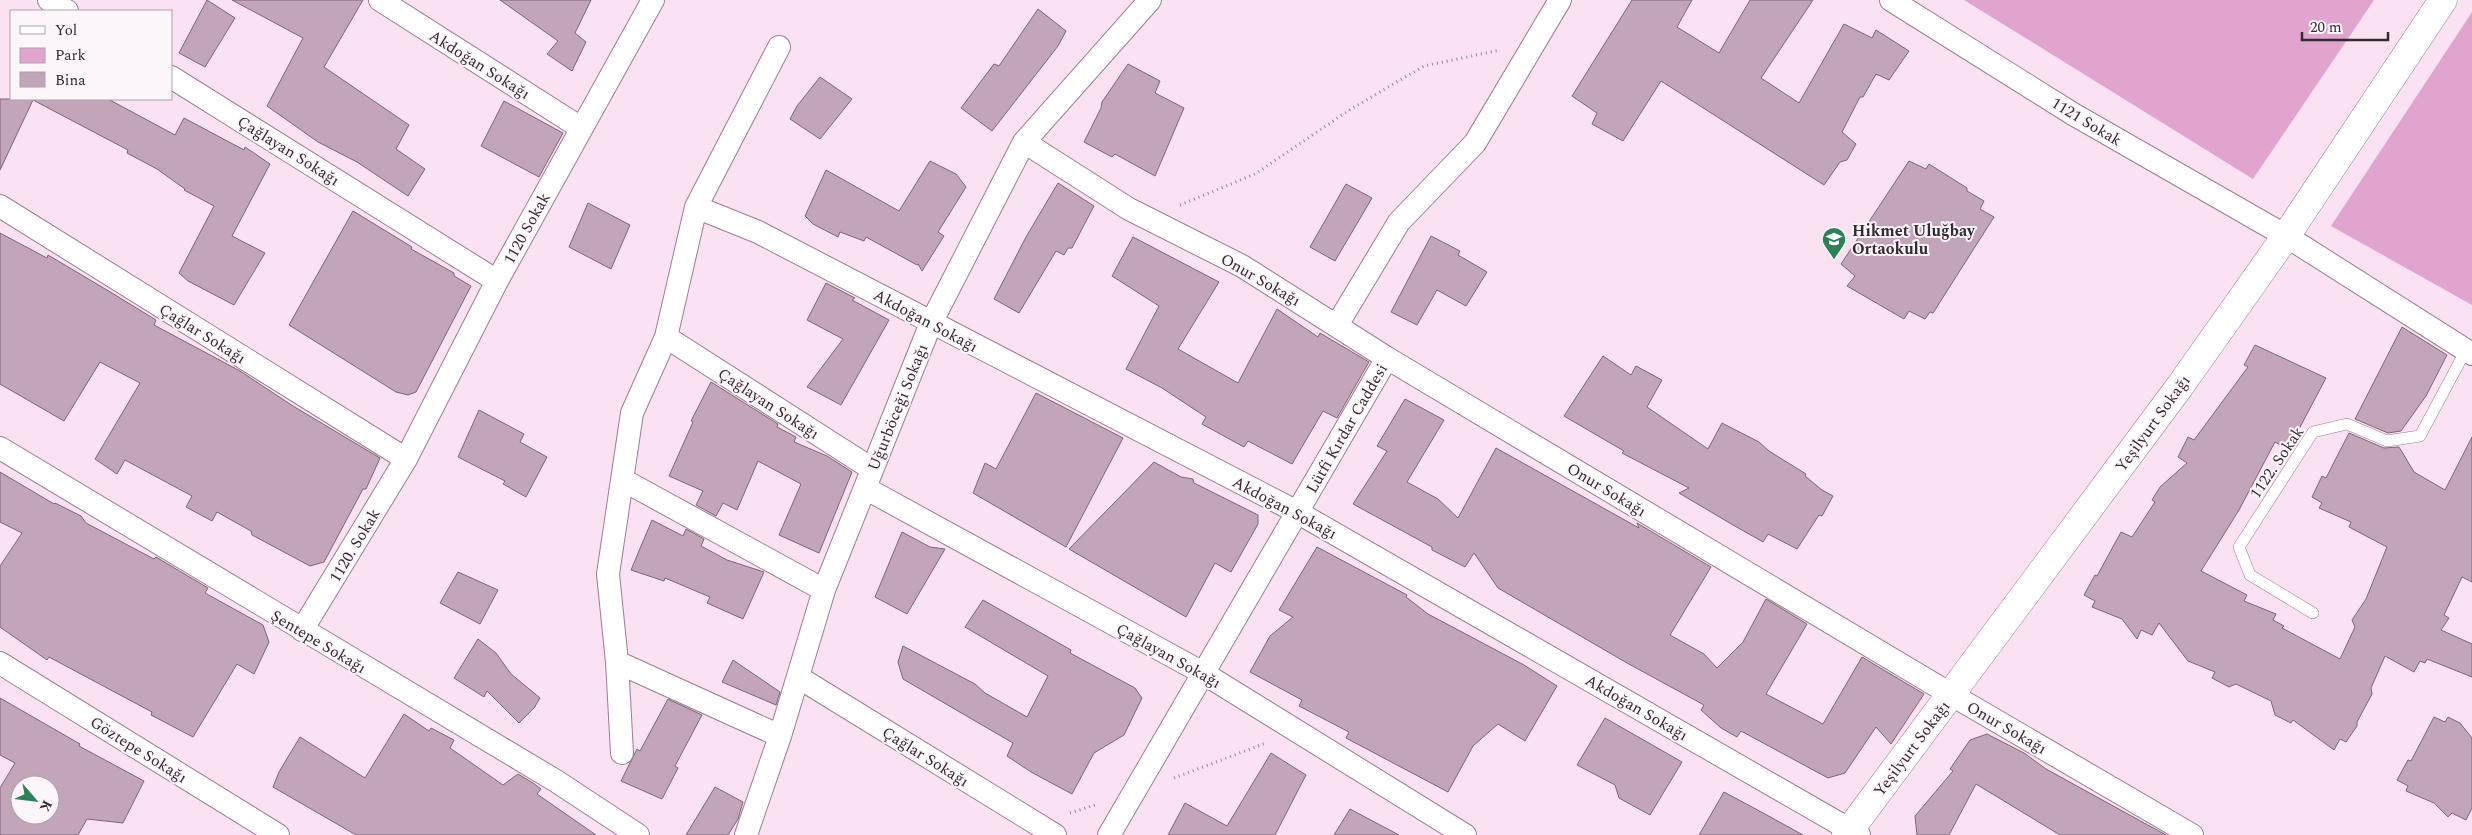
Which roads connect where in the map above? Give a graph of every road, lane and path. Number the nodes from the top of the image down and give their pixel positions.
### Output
1 (49, 0) edge
2 (380, 0) edge
3 (653, 0) edge
4 (1150, 0) edge
5 (1560, 0) edge
6 (1891, 0) edge
7 (2443, 0) edge
8 (65, 10) edge
9 (1534, 42) junction
10 (779, 47) dead end
11 (172, 77) edge
12 (581, 128) junction
13 (1024, 142) junction
14 (0, 206) edge
15 (696, 207) junction
16 (1147, 218) junction
17 (2286, 236) junction
18 (497, 281) junction
19 (931, 323) junction
20 (1337, 325) junction
21 (666, 337) junction
22 (2469, 352) edge
23 (1387, 358) junction
24 (0, 448) edge
25 (406, 460) junction
26 (868, 478) junction
27 (623, 480) junction
28 (1297, 512) junction
29 (824, 590) junction
30 (2313, 613) dead end
31 (302, 630) junction
32 (617, 662) junction
33 (0, 663) edge
34 (1203, 673) junction
35 (798, 677) junction
36 (1952, 695) junction
37 (780, 736) junction
38 (622, 753) dead end
39 (1852, 833) edge
40 (278, 835) edge
41 (638, 835) edge
42 (746, 835) edge
43 (1055, 835) edge
44 (1109, 835) edge
45 (1465, 835) edge
46 (2192, 835) edge

1 - 8 street
2 - 12 street, Akdoğan Sokağı
3 - 12 street, 1120 Sokak
4 - 13 street, Uğurböceği Sokağı
5 - 9 street
6 - 17 street, 1121 Sokak
7 - 17 main road, Yeşilyurt Sokağı
9 - 16 path
9 - 20 street
10 - 15 street
11 - 18 street, Çağlayan Sokağı
12 - 18 street, 1120 Sokak
13 - 16 street, Onur Sokağı
13 - 19 street, Uğurböceği Sokağı
14 - 25 street, Çağlar Sokağı
15 - 19 street, Akdoğan Sokağı
15 - 21 street
16 - 20 street, Onur Sokağı
17 - 22 street, 1121 Sokak
17 - 36 main road, Yeşilyurt Sokağı
18 - 25 street, 1120 Sokak
19 - 26 street, Uğurböceği Sokağı
19 - 28 street, Akdoğan Sokağı
20 - 23 street, Onur Sokağı
21 - 26 street, Çağlayan Sokağı
21 - 27 street
22 - 30 lane, 1122. Sokak
23 - 28 street, Lütfi Kırdar Caddesi
23 - 36 street, Onur Sokağı
24 - 31 street, Şentepe Sokağı
25 - 31 street, 1120. Sokak
26 - 29 street, Uğurböceği Sokağı
26 - 34 street, Çağlayan Sokağı
27 - 29 street
27 - 32 street
28 - 34 street, Lütfi Kırdar Caddesi
28 - 39 street, Akdoğan Sokağı
29 - 35 street, Uğurböceği Sokağı
31 - 41 street, Şentepe Sokağı
32 - 37 street
32 - 38 street
33 - 40 street, Göztepe Sokağı
34 - 44 street, Lütfi Kırdar Caddesi
34 - 45 street, Çağlayan Sokağı
35 - 37 street, Uğurböceği Sokağı
35 - 43 street, Çağlar Sokağı
36 - 39 main road, Yeşilyurt Sokağı
36 - 46 street, Onur Sokağı
37 - 42 street, Uğurböceği Sokağı

